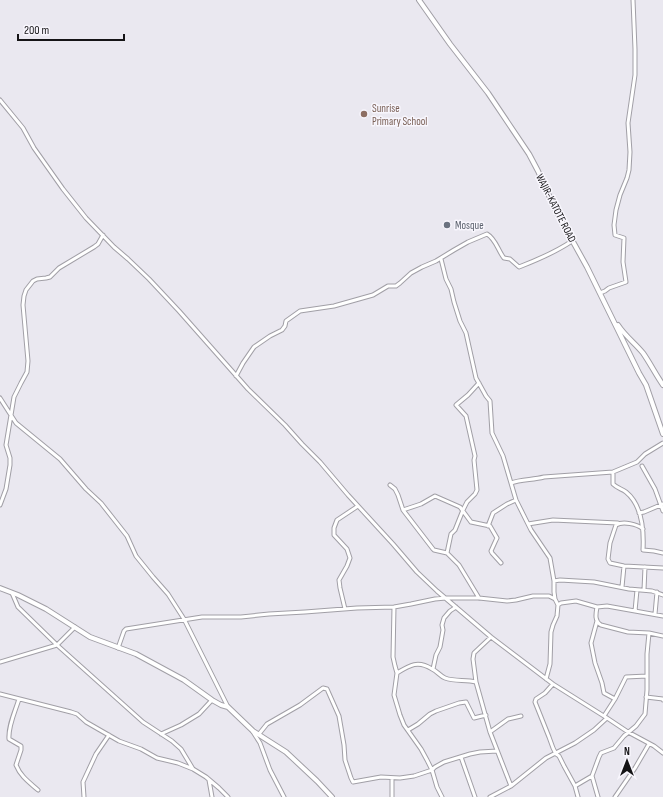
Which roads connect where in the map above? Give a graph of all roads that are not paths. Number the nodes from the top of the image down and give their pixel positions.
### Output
1 (419, 0) edge
2 (633, 0) edge
3 (0, 100) edge
4 (103, 235) junction
5 (572, 241) junction
6 (441, 259) junction
7 (600, 293) junction
8 (610, 313) junction
9 (236, 376) junction
10 (479, 383) junction
11 (663, 385) edge
12 (0, 398) edge
13 (11, 415) junction
14 (663, 434) edge
15 (663, 443) edge
16 (642, 466) dead end
17 (613, 472) junction
18 (511, 483) junction
19 (390, 485) dead end
20 (516, 500) junction
21 (662, 504) edge
22 (0, 505) edge
23 (358, 506) junction
24 (403, 510) junction
25 (462, 510) junction
26 (663, 511) edge
27 (640, 513) junction
28 (619, 523) junction
29 (528, 524) junction
30 (488, 526) junction
31 (643, 529) junction
32 (447, 553) junction
33 (663, 553) edge
34 (501, 563) dead end
35 (663, 563) edge
36 (624, 566) junction
37 (645, 567) junction
38 (663, 568) edge
39 (554, 581) junction
40 (622, 587) junction
41 (0, 588) edge
42 (637, 590) junction
43 (644, 590) junction
44 (657, 592) junction
45 (12, 593) junction
46 (663, 595) edge
47 (446, 598) junction
48 (479, 598) junction
49 (555, 599) junction
50 (558, 605) junction
51 (394, 606) junction
52 (456, 607) junction
53 (597, 607) junction
54 (344, 609) junction
55 (635, 611) junction
56 (655, 614) junction
57 (663, 616) edge
58 (184, 619) junction
59 (597, 621) junction
60 (76, 627) junction
61 (649, 633) junction
62 (663, 636) edge
63 (492, 637) junction
64 (56, 645) junction
65 (118, 648) junction
66 (0, 662) edge
67 (433, 669) junction
68 (397, 673) junction
69 (647, 676) junction
70 (546, 679) junction
71 (476, 682) junction
72 (553, 684) junction
73 (0, 694) edge
74 (646, 697) junction
75 (19, 699) junction
76 (615, 699) junction
77 (212, 700) junction
78 (663, 700) edge
79 (228, 707) junction
80 (486, 715) junction
81 (521, 716) dead end
82 (605, 717) junction
83 (253, 730) junction
84 (408, 730) junction
85 (490, 732) junction
86 (628, 732) junction
87 (161, 734) junction
88 (259, 734) junction
89 (109, 735) junction
90 (649, 744) junction
91 (497, 751) junction
92 (663, 753) edge
93 (556, 754) junction
94 (461, 757) junction
95 (193, 769) junction
96 (432, 770) junction
97 (592, 776) junction
98 (392, 778) junction
99 (209, 780) junction
100 (511, 786) junction
101 (575, 786) junction
102 (38, 790) dead end
103 (84, 797) edge
104 (212, 797) edge
105 (228, 797) edge
106 (284, 797) edge
107 (332, 797) edge
108 (392, 797) edge
109 (442, 797) edge
110 (475, 797) edge
111 (490, 797) edge
112 (578, 797) edge
113 (598, 797) edge
114 (615, 797) edge

1 - 5 street, WAJIR-KATOTE ROAD
2 - 7 street
3 - 4 street
4 - 9 street
4 - 13 street
5 - 6 street
5 - 7 street, WAJIR-KATOTE ROAD
6 - 9 street
6 - 10 street
7 - 8 street, WAJIR-KATOTE ROAD
8 - 11 street
8 - 14 street, WAJIR-KATOTE ROAD
9 - 23 street
10 - 18 street
10 - 25 street
12 - 13 street
13 - 22 street
13 - 58 street
15 - 17 street
16 - 21 street
17 - 18 street
17 - 27 street
18 - 20 street
19 - 24 street
20 - 29 street
20 - 30 street
21 - 26 street
21 - 27 street
23 - 47 street
23 - 54 street
24 - 25 street
24 - 32 street
25 - 30 street
25 - 32 street
27 - 31 street
28 - 29 street
28 - 31 street
28 - 36 street
29 - 39 street
30 - 34 street
31 - 33 street
32 - 48 street
35 - 37 street
36 - 37 street
36 - 40 street
37 - 38 street
37 - 43 street
39 - 40 street
39 - 49 street
40 - 42 street
41 - 45 street
42 - 43 street
42 - 55 street
43 - 44 street
44 - 46 street
44 - 56 street
45 - 60 street
45 - 64 street
47 - 48 street
47 - 51 street
47 - 52 street
48 - 49 street
49 - 50 street
50 - 53 street
50 - 70 street
51 - 54 street
51 - 68 street
52 - 63 street
52 - 67 street
53 - 55 street
53 - 59 street
54 - 58 street
55 - 56 street
56 - 57 street
58 - 65 street
58 - 79 street
59 - 61 street
59 - 76 street
60 - 64 street
60 - 65 street
61 - 62 street
61 - 69 street
63 - 70 street
63 - 71 street
64 - 66 street
64 - 87 street
65 - 77 street
67 - 68 street
67 - 71 street
68 - 84 street
69 - 74 street
69 - 76 street
70 - 72 street
71 - 80 street
72 - 82 street
72 - 93 street
73 - 75 street
74 - 78 street
74 - 86 street
75 - 89 street
75 - 102 street
76 - 82 street
77 - 79 street
77 - 87 street
79 - 83 street
80 - 84 street
80 - 85 street
81 - 85 street
82 - 86 street
82 - 93 street
83 - 88 street
83 - 106 street
84 - 96 street
85 - 91 street
86 - 90 street
86 - 97 street
87 - 95 street
88 - 98 street
88 - 107 street
89 - 95 street
89 - 103 street
90 - 92 street
90 - 114 street
91 - 94 street
91 - 100 street
93 - 100 street
93 - 101 street
94 - 96 street
94 - 110 street
95 - 99 street
96 - 98 street
96 - 109 street
97 - 101 street
97 - 113 street
98 - 108 street
99 - 104 street
99 - 105 street
100 - 111 street
101 - 112 street

